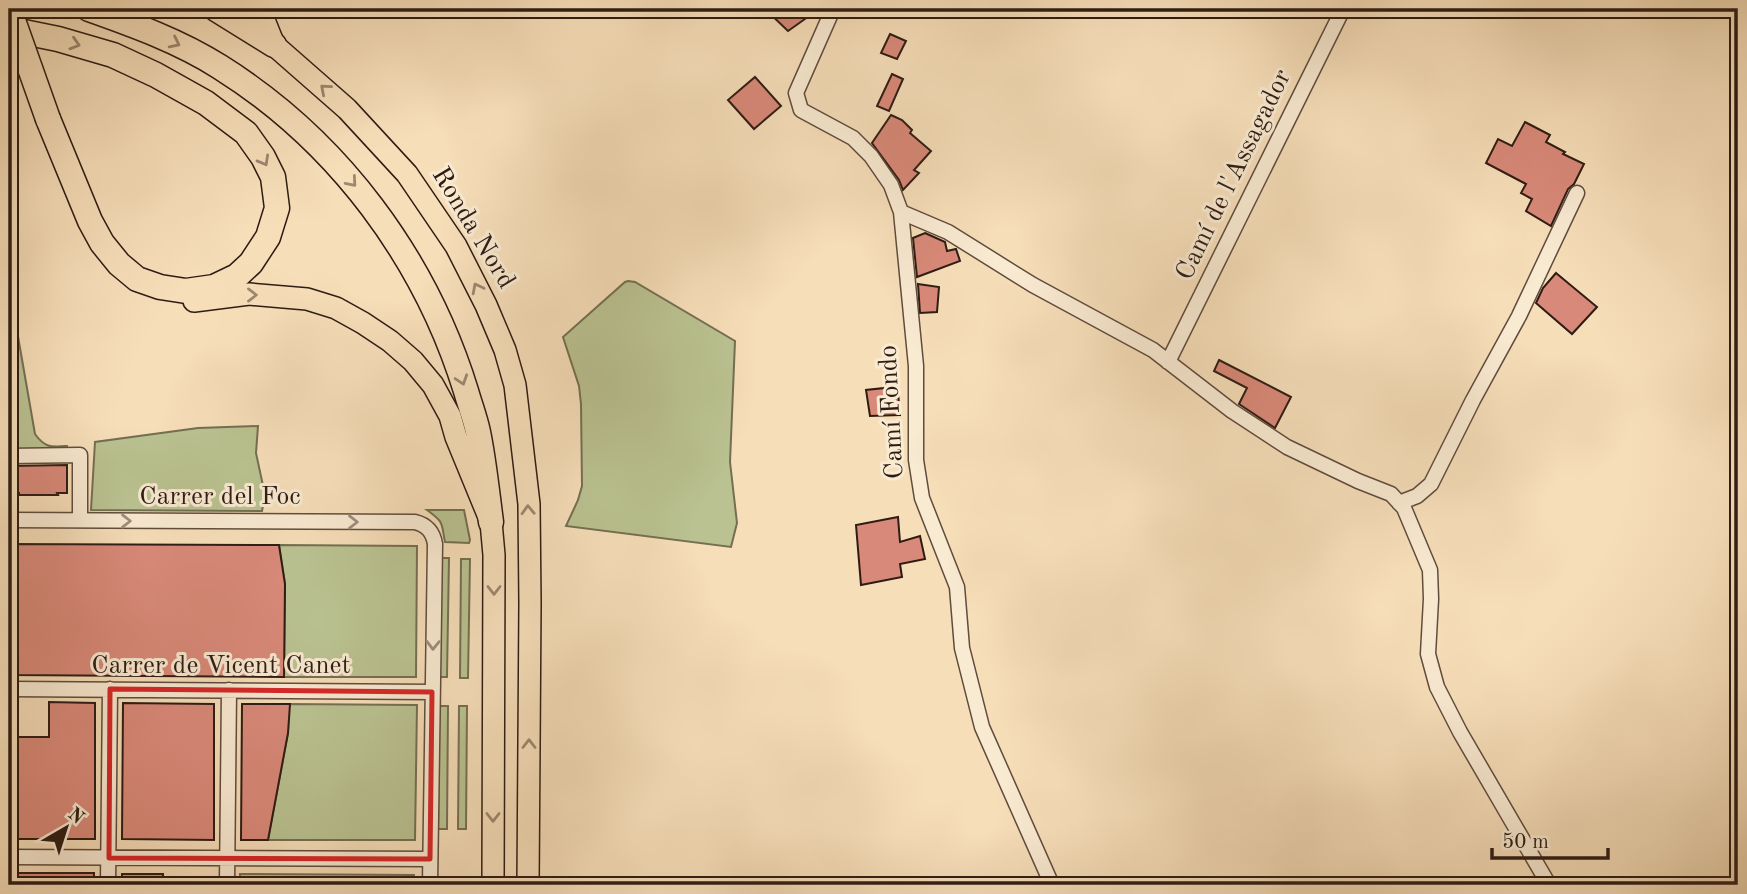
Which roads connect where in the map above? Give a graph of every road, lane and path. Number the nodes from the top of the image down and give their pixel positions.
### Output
1 (9, 9) edge
2 (89, 9) edge
3 (216, 9) edge
4 (251, 9) edge
5 (834, 9) edge
6 (1343, 9) edge
7 (9, 29) edge
8 (9, 42) edge
9 (274, 45) junction
10 (43, 122) junction
11 (1577, 193) dead end
12 (901, 212) junction
13 (1168, 362) junction
14 (9, 456) edge
15 (1399, 503) junction
16 (9, 520) edge
17 (80, 520) junction
18 (491, 522) junction
19 (9, 689) edge
20 (110, 689) junction
21 (229, 690) junction
22 (432, 692) junction
23 (9, 857) edge
24 (108, 858) junction
25 (227, 858) junction
26 (430, 859) junction
27 (108, 885) edge
28 (227, 885) edge
29 (430, 885) edge
30 (493, 885) edge
31 (528, 885) edge
32 (1052, 885) edge
33 (1549, 885) edge

1 - 10 highway, bridge
2 -> 18 highway
3 - 9 highway, Ronda Nord
4 - 9 main road
5 - 12 street, Camí Fondo
6 - 13 street, Camí de l'Assagador
7 -> 10 highway
8 - 10 main road
31 -> 9 main road, Ronda Nord
10 -> 18 main road
11 - 15 street
12 - 13 street
12 - 32 street, Camí Fondo
13 - 15 street
14 - 17 street
15 - 33 street
16 - 17 street, Carrer del Foc
17 -> 22 street, Carrer del Foc
18 -> 30 main road
19 - 20 street, Carrer de Vicent Canet
20 - 21 street, Carrer de Vicent Canet
20 - 24 street
21 - 22 street, Carrer de Vicent Canet
21 - 25 street
22 - 26 street
23 - 24 street
24 - 25 street
24 - 27 street
25 - 26 street
25 - 28 street
26 - 29 street

